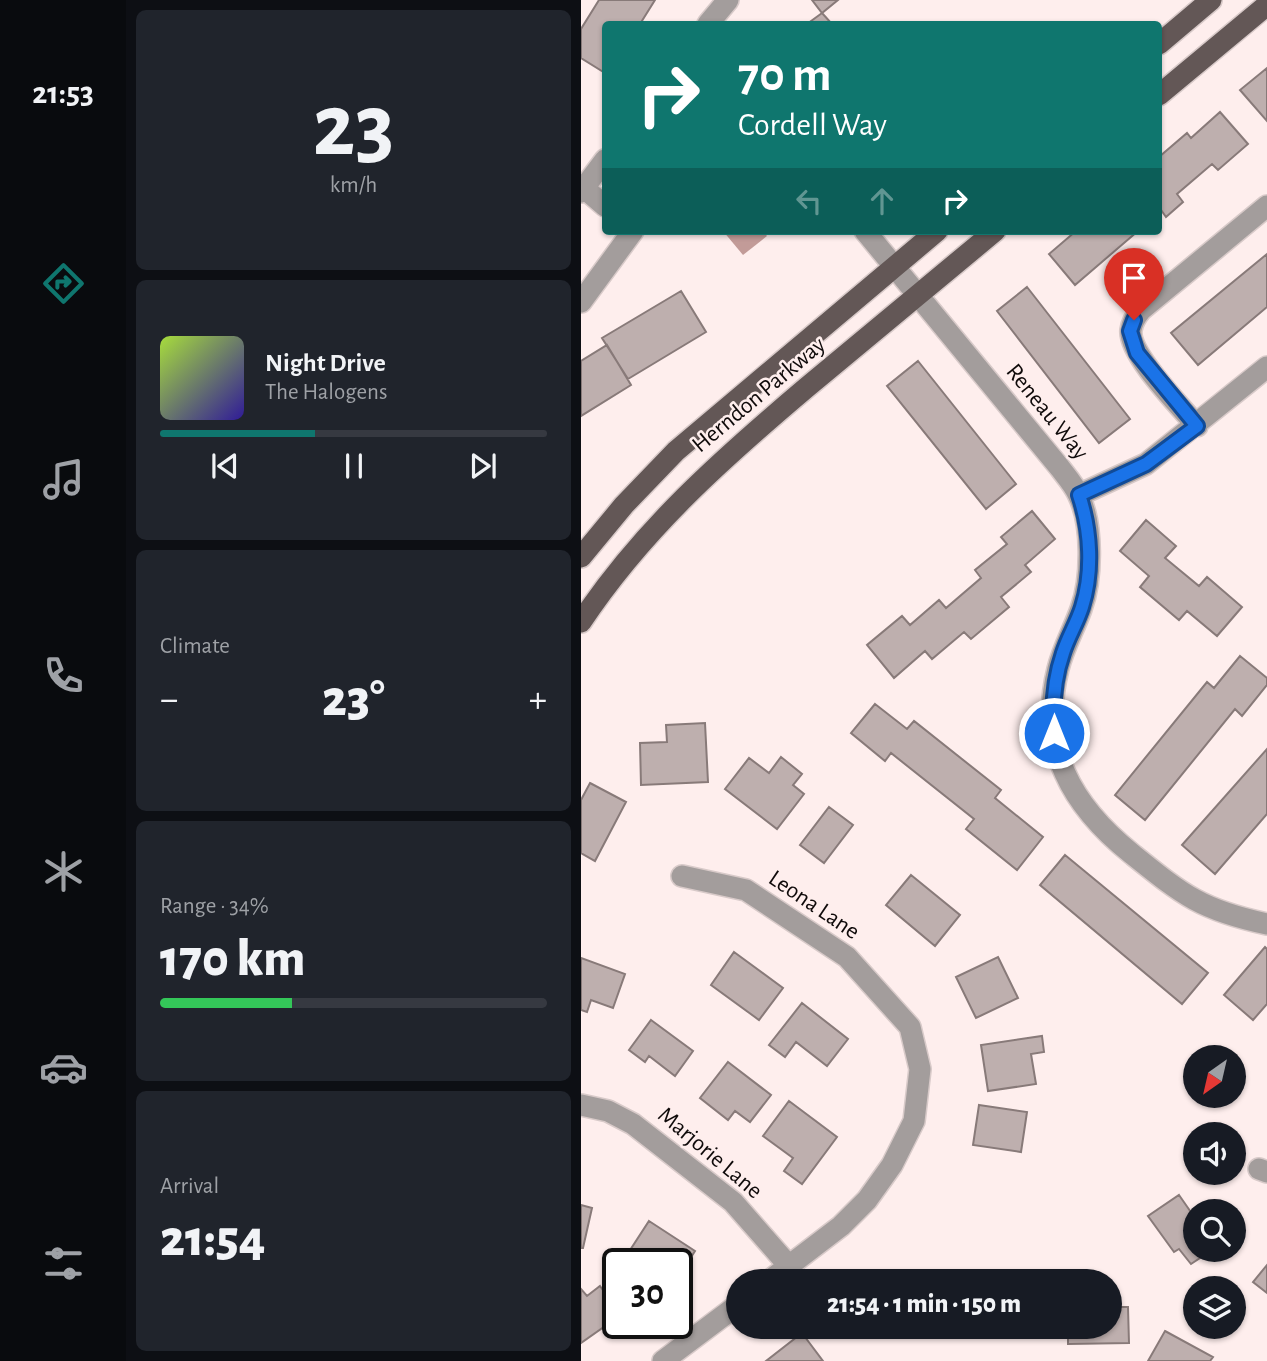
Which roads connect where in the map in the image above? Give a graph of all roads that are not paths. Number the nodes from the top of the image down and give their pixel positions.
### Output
1 (728, 0) edge
2 (1211, 0) edge
3 (1267, 5) edge
4 (710, 21) edge
5 (1162, 41) edge
6 (1162, 92) edge
7 (602, 164) edge
8 (582, 190) edge
9 (602, 204) edge
10 (1267, 206) edge
11 (630, 235) edge
12 (868, 235) edge
13 (932, 235) edge
14 (990, 235) edge
15 (894, 266) junction
16 (918, 296) junction
17 (581, 302) edge
18 (1267, 367) edge
19 (1197, 426) junction
20 (1079, 495) junction
21 (581, 557) edge
22 (581, 622) edge
23 (682, 876) dead end
24 (1267, 924) edge
25 (581, 1105) edge
26 (789, 1266) junction
27 (785, 1269) edge
28 (726, 1314) edge
29 (663, 1361) edge

1 - 4 street
2 - 5 main road
3 - 6 main road
7 - 8 street
8 - 9 street
10 - 19 street
11 - 17 street
12 - 15 street, Reneau Way
13 - 15 main road, Herndon Parkway
14 - 16 main road, Herndon Parkway
15 - 16 street, Reneau Way
15 - 21 main road, Herndon Parkway
16 - 20 street, Reneau Way
16 - 22 main road, Herndon Parkway
18 - 19 street
19 - 20 street
20 - 24 street, Reneau Way
23 - 26 street, Leona Lane
25 - 26 street, Marjorie Lane
26 - 27 street, Leona Lane
28 - 29 street

